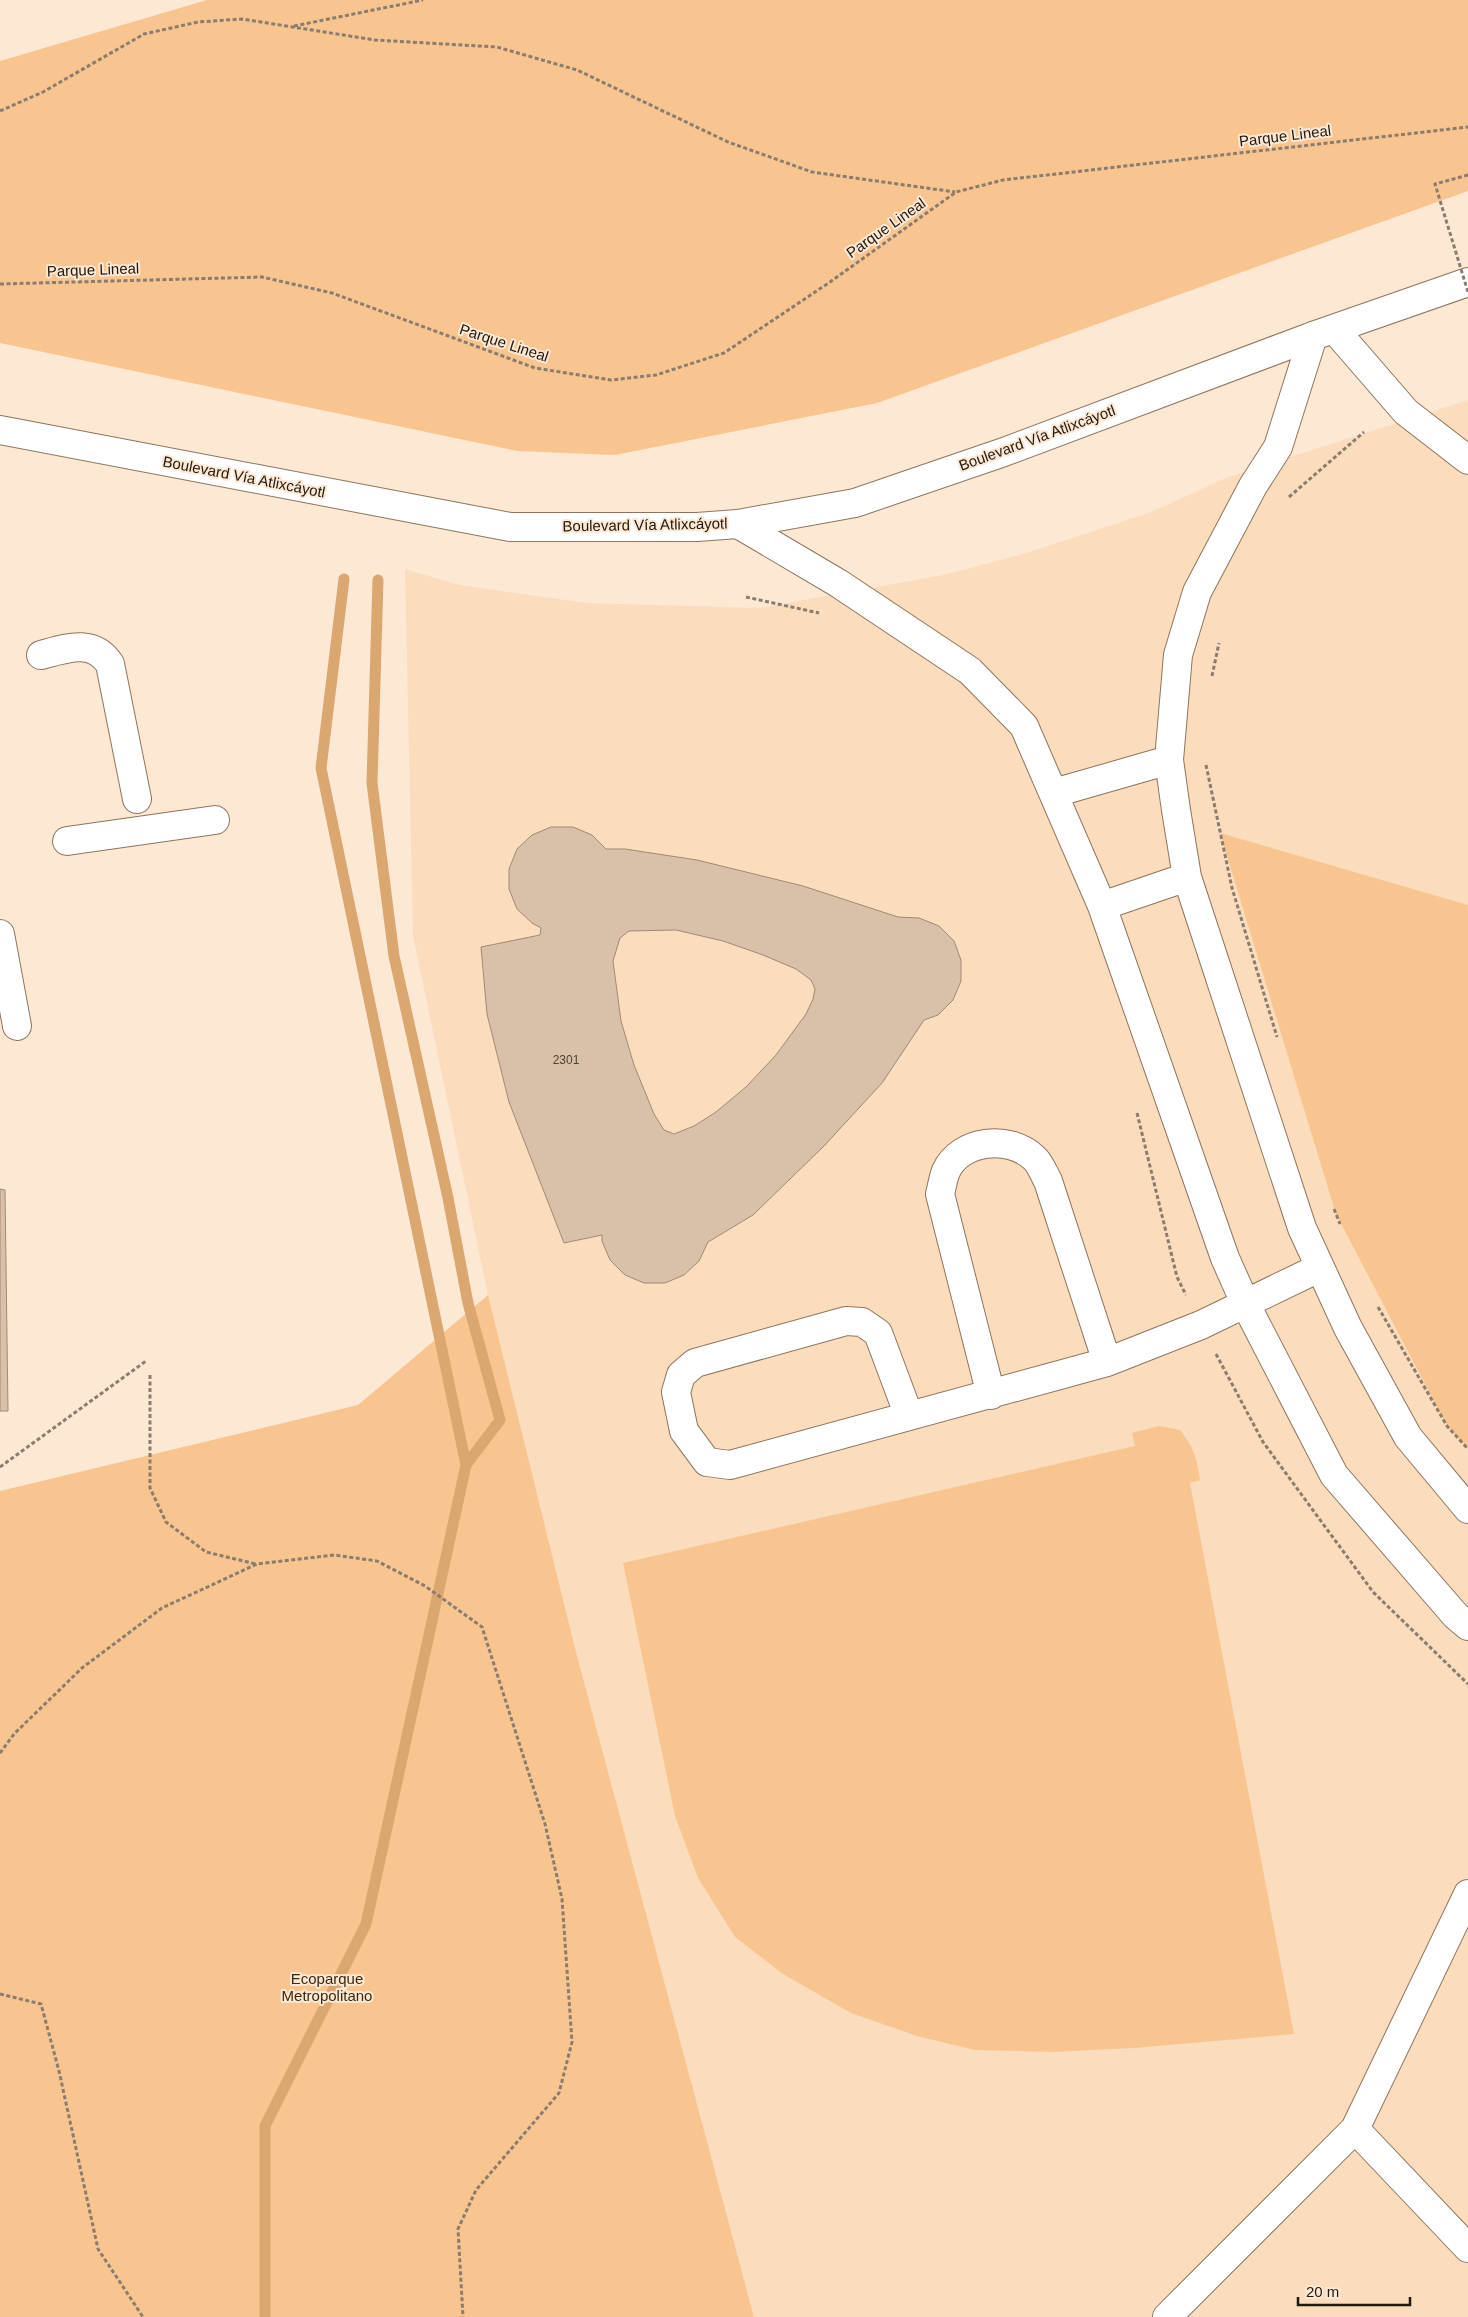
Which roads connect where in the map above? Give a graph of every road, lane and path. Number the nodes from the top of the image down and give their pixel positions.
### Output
1 (423, 0) edge
2 (290, 27) junction
3 (0, 112) edge
4 (1468, 127) edge
5 (1468, 175) edge
6 (956, 192) junction
7 (1468, 282) edge
8 (0, 284) edge
9 (1468, 292) edge
10 (1324, 333) junction
11 (0, 430) edge
12 (1364, 432) dead end
13 (1468, 460) edge
14 (1284, 504) dead end
15 (738, 524) junction
16 (746, 597) dead end
17 (826, 614) dead end
18 (1220, 639) dead end
19 (41, 655) dead end
20 (1212, 678) dead end
21 (1169, 760) junction
22 (1205, 762) dead end
23 (1054, 794) junction
24 (137, 799) dead end
25 (215, 820) dead end
26 (67, 841) dead end
27 (1187, 877) junction
28 (1102, 906) junction
29 (0, 934) edge
30 (16, 1026) dead end
31 (1278, 1038) dead end
32 (1134, 1103) dead end
33 (1332, 1205) dead end
34 (1343, 1232) dead end
35 (1319, 1268) junction
36 (1375, 1302) dead end
37 (1245, 1303) junction
38 (1201, 1325) junction
39 (146, 1361) dead end
40 (1107, 1362) junction
41 (150, 1375) dead end
42 (991, 1395) junction
43 (909, 1416) junction
44 (1468, 1449) edge
45 (0, 1467) edge
46 (1468, 1509) edge
47 (257, 1564) junction
48 (1468, 1626) edge
49 (1468, 1684) edge
50 (0, 1754) edge
51 (1468, 1894) edge
52 (0, 1994) edge
53 (1355, 2129) junction
54 (1468, 2248) edge
55 (143, 2317) edge
56 (463, 2317) edge
57 (1167, 2317) edge

1 - 2 path
2 - 3 path, Parque Lineal
2 - 6 path, Parque Lineal
4 - 6 path, Parque Lineal
5 - 9 path, bridge
6 - 8 path, Parque Lineal
7 - 10 main road, Boulevard Vía Atlixcáyotl
10 - 13 main road
10 - 15 main road, Boulevard Vía Atlixcáyotl
10 - 21 main road
11 - 15 main road, Boulevard Vía Atlixcáyotl
12 - 14 path
15 - 23 main road
16 - 17 path
18 - 20 path
19 - 24 main road
21 - 23 main road
21 - 27 main road
22 - 31 path
23 - 28 main road
25 - 26 main road
27 - 28 main road
27 - 35 main road
28 - 37 main road
29 - 30 main road
32 - 38 path
33 - 34 path
35 - 37 main road
35 - 46 main road
36 - 44 path
37 - 38 main road
37 - 48 main road
38 - 40 main road
38 - 49 path
39 - 45 path
40 - 42 main road
40 - 42 main road
41 - 47 path
42 - 43 main road
43 - 43 main road
47 - 50 path
47 - 56 path
51 - 53 main road
52 - 55 path
53 - 54 main road
53 - 57 main road

